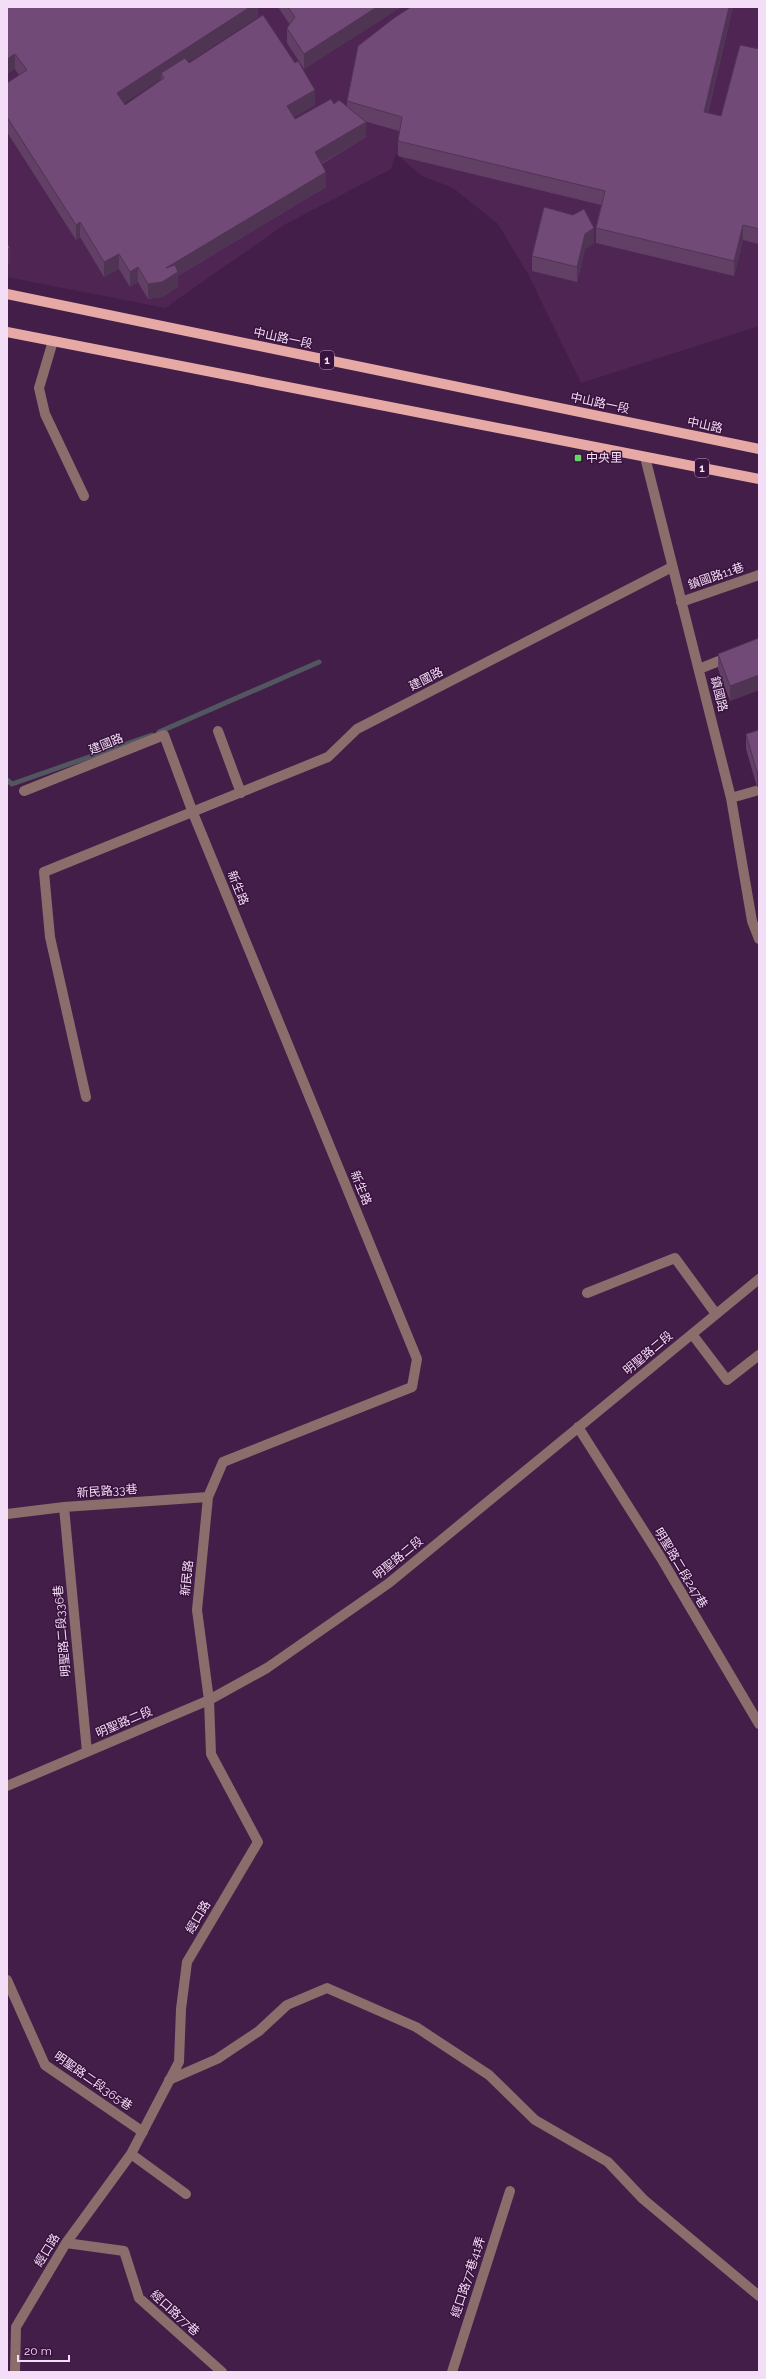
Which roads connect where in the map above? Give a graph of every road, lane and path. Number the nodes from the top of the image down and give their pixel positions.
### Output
1 (7, 294) edge
2 (7, 332) edge
3 (53, 341) junction
4 (647, 426) joint
5 (759, 449) edge
6 (645, 457) junction
7 (759, 479) edge
8 (84, 496) dead end
9 (672, 567) junction
10 (759, 575) edge
11 (681, 602) junction
12 (739, 653) edge
13 (699, 669) junction
14 (218, 731) dead end
15 (759, 790) edge
16 (24, 791) dead end
17 (241, 793) junction
18 (731, 798) junction
19 (193, 813) junction
20 (759, 939) edge
21 (86, 1098) dead end
22 (759, 1279) edge
23 (587, 1293) dead end
24 (716, 1314) junction
25 (692, 1334) junction
26 (759, 1356) edge
27 (578, 1427) junction
28 (223, 1462) joint
29 (208, 1497) junction
30 (64, 1507) junction
31 (7, 1514) edge
32 (209, 1700) junction
33 (759, 1724) edge
34 (87, 1752) junction
35 (7, 1786) edge
36 (7, 1980) edge
37 (170, 2080) junction
38 (143, 2132) junction
39 (131, 2154) junction
40 (510, 2191) dead end
41 (186, 2194) dead end
42 (66, 2243) junction
43 (759, 2296) edge
44 (15, 2372) edge
45 (222, 2372) edge
46 (452, 2372) edge

1 - 4 main road, 中山路一段 / 1
2 - 3 main road, 1
3 - 6 main road, 1
3 - 8 street
4 - 5 main road, 中山路 / 1
6 - 7 main road, 1
6 - 9 street, 鎮國路
9 - 11 street, 鎮國路
9 - 17 street, 建國路
10 - 11 street, 鎮國路11巷
11 - 13 street, 鎮國路
12 - 13 street
13 - 18 street, 鎮國路
14 - 17 street
15 - 18 street
16 - 19 street, 建國路
17 - 19 street, 建國路
18 - 20 street, 鎮國路
19 - 21 street, 建國路
19 - 28 street, 新生路
22 - 24 street, 明聖路二段
23 - 24 street
24 - 25 street, 明聖路二段
25 - 26 street
25 - 27 street, 明聖路二段
27 - 32 street, 明聖路二段
27 - 33 street, 明聖路二段247巷
28 - 29 street, 新民路
29 - 30 street, 新民路33巷
29 - 32 street, 新民路
30 - 31 street, 新民路33巷
30 - 34 street, 明聖路二段336巷
32 - 34 street, 明聖路二段
32 - 37 street, 經口路
34 - 35 street, 明聖路二段
36 - 38 street, 明聖路二段365巷
37 - 38 street, 經口路
37 - 43 street
38 - 39 street, 經口路
39 - 41 street
39 - 42 street, 經口路
40 - 46 street, 經口路77巷41弄
42 - 44 street, 經口路
42 - 45 street, 經口路77巷

